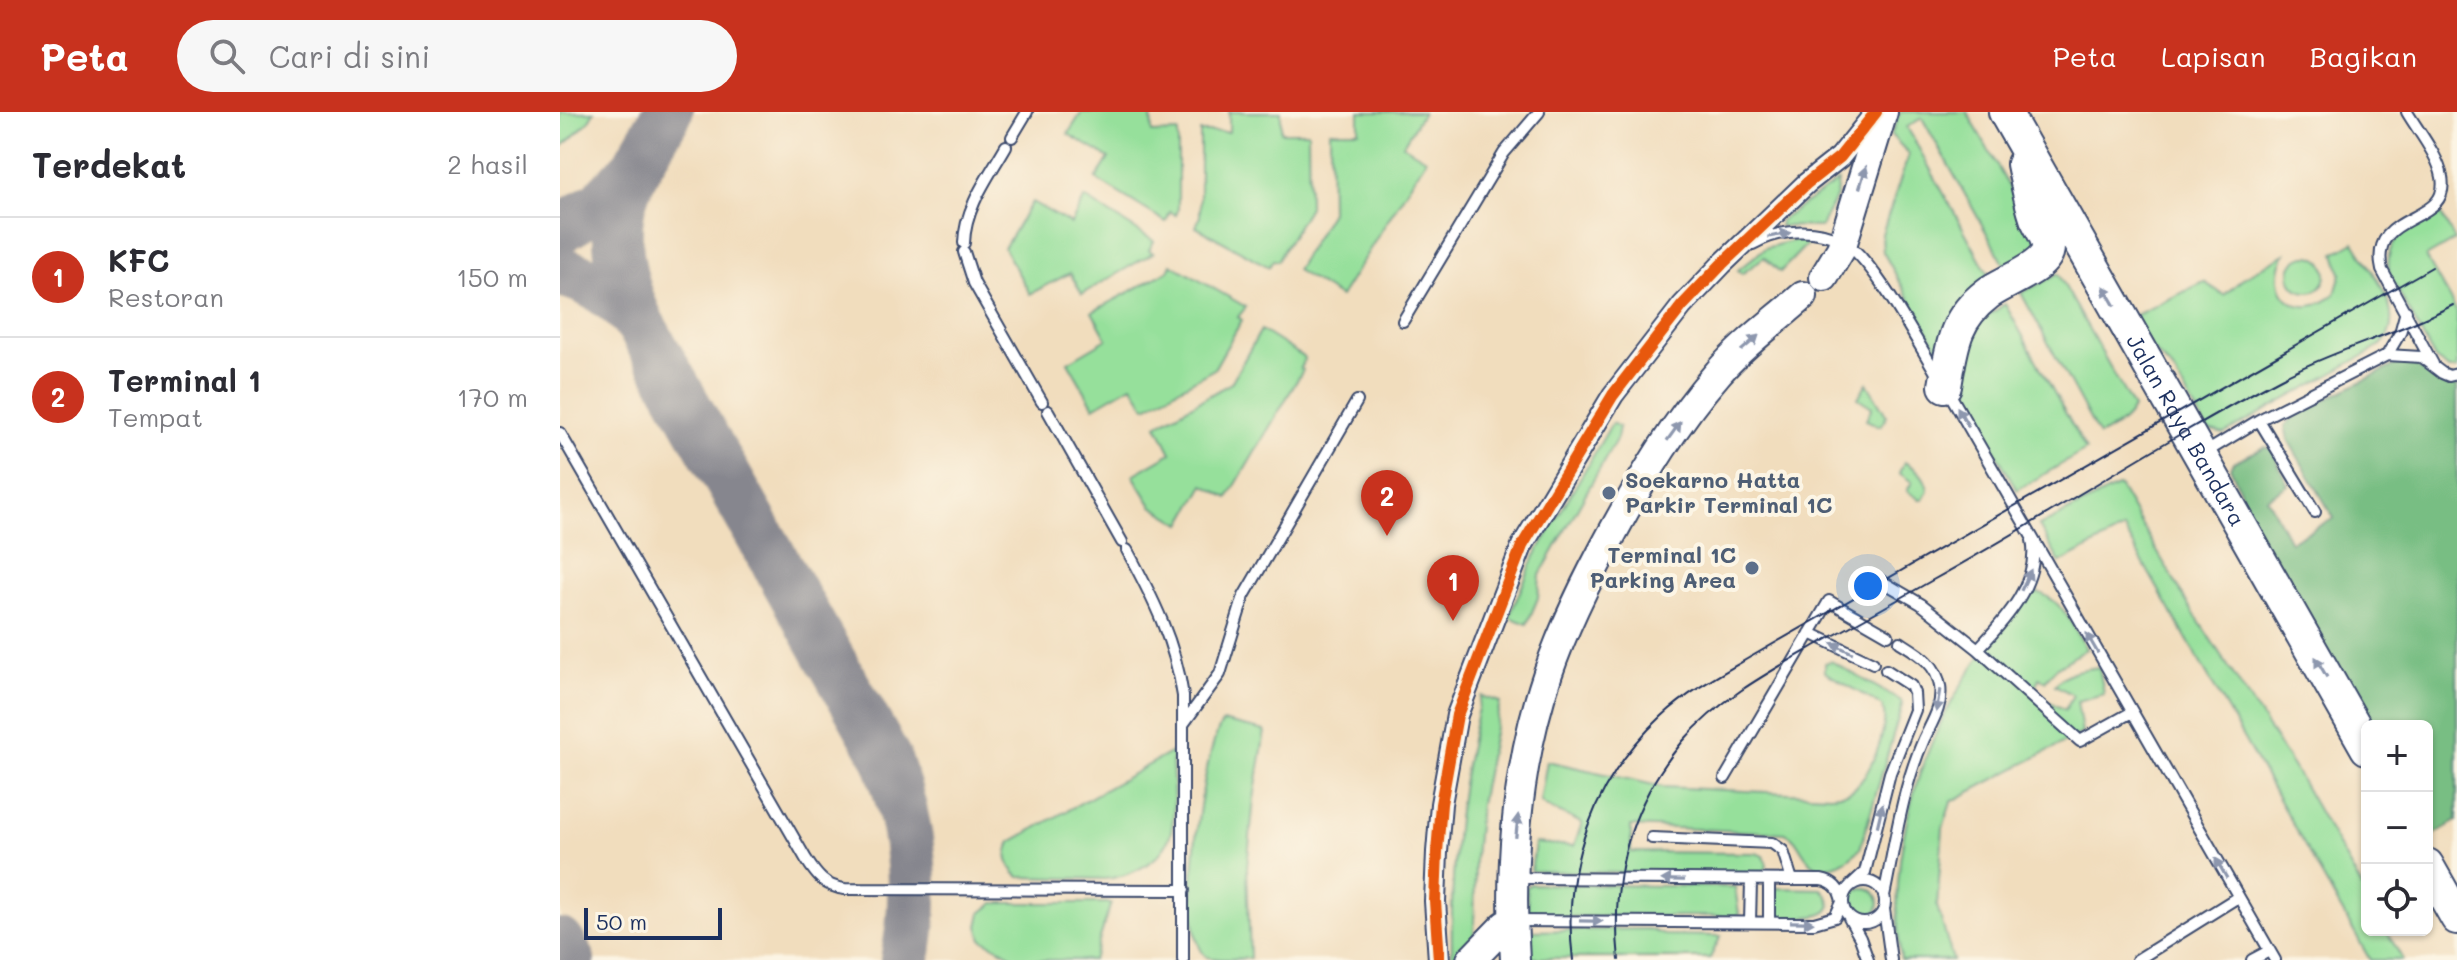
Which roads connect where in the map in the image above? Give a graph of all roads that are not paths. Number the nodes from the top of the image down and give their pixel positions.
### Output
1 (1027, 112) edge
2 (1876, 112) edge
3 (1883, 112) edge
4 (2407, 112) edge
5 (1535, 114) edge
6 (2010, 122) edge
7 (1843, 241) junction
8 (1722, 264) junction
9 (1824, 277) dead end
10 (1803, 296) dead end
11 (2406, 311) junction
12 (1403, 321) dead end
13 (2387, 355) junction
14 (2433, 364) junction
15 (2457, 374) edge
16 (1945, 386) junction
17 (1357, 401) dead end
18 (2259, 420) junction
19 (560, 433) edge
20 (2200, 455) junction
21 (2315, 512) dead end
22 (2030, 534) junction
23 (1878, 579) dead end
24 (1810, 633) junction
25 (1888, 635) dead end
26 (1900, 642) dead end
27 (1978, 649) junction
28 (1873, 663) dead end
29 (1886, 670) dead end
30 (2132, 712) junction
31 (1184, 723) junction
32 (2361, 737) edge
33 (1725, 778) dead end
34 (1652, 838) dead end
35 (1513, 863) junction
36 (2433, 876) edge
37 (1792, 880) junction
38 (1751, 881) junction
39 (1769, 881) junction
40 (1851, 885) junction
41 (1184, 890) junction
42 (1884, 896) junction
43 (2238, 897) junction
44 (1842, 902) junction
45 (1884, 909) junction
46 (1849, 917) junction
47 (2457, 918) edge
48 (1513, 921) junction
49 (1769, 921) junction
50 (1750, 922) junction
51 (2272, 955) edge
52 (1183, 960) edge
53 (1439, 960) edge
54 (1471, 960) edge
55 (1515, 960) edge
56 (1868, 960) edge
57 (1891, 960) edge
58 (2137, 960) edge
59 (2252, 960) edge

1 - 31 lane
2 - 8 street
7 -> 3 street
4 - 11 lane
5 - 12 lane
6 - 16 main road
20 -> 6 main road, Jalan Raya Bandara
8 -> 7 lane
7 - 9 street
7 - 16 lane
8 - 53 street
35 -> 10 street
11 - 13 lane
11 - 14 lane
13 - 14 lane
13 - 18 lane
14 - 15 lane
22 -> 16 lane
17 - 31 lane
18 - 20 lane
18 - 21 lane
19 - 41 lane
32 -> 20 main road, Jalan Raya Bandara
27 -> 22 lane
30 -> 22 lane
23 - 27 lane
24 - 25 lane
28 -> 24 lane
24 - 33 lane
26 -> 42 lane
27 - 30 lane
40 -> 29 lane
43 -> 30 lane
31 - 41 lane
34 - 37 lane
38 -> 35 lane
35 - 48 street
36 - 47 main road
37 - 39 lane
37 - 44 lane
38 - 39 lane
38 - 50 lane
39 - 49 lane
40 - 42 lane
40 - 44 lane
41 - 52 lane
42 - 45 lane
43 - 51 lane
43 - 58 lane
44 - 46 lane
49 -> 44 lane
45 - 46 lane
45 - 57 lane
46 - 56 lane
48 -> 50 lane
48 - 54 street
48 - 55 street
49 - 50 lane
51 - 59 lane

